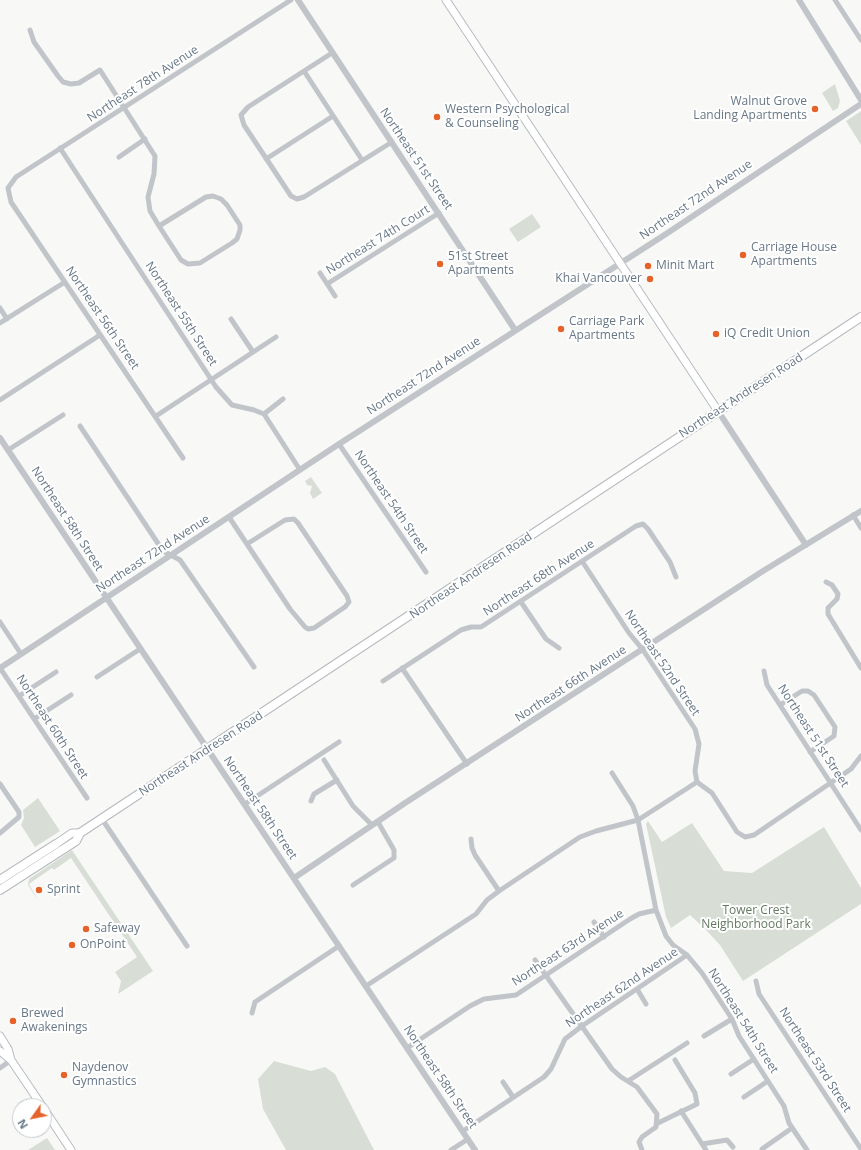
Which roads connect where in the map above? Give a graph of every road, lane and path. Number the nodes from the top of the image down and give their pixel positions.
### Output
1 (291, 0) edge
2 (298, 0) edge
3 (446, 0) edge
4 (799, 0) edge
5 (834, 0) edge
6 (30, 30) dead end
7 (861, 40) edge
8 (332, 53) junction
9 (304, 71) junction
10 (861, 100) edge
11 (861, 104) edge
12 (124, 108) junction
13 (333, 116) junction
14 (145, 139) junction
15 (392, 142) junction
16 (60, 148) junction
17 (118, 157) dead end
18 (266, 158) junction
19 (362, 160) junction
20 (8, 188) joint
21 (439, 213) junction
22 (159, 226) junction
23 (621, 263) junction
24 (320, 273) dead end
25 (65, 282) junction
26 (327, 284) junction
27 (335, 296) dead end
28 (0, 308) edge
29 (861, 317) edge
30 (7, 319) junction
31 (231, 319) dead end
32 (0, 323) edge
33 (515, 330) junction
34 (100, 336) junction
35 (276, 337) dead end
36 (253, 352) junction
37 (211, 380) junction
38 (283, 399) dead end
39 (0, 400) edge
40 (718, 411) junction
41 (264, 414) junction
42 (63, 415) dead end
43 (156, 416) junction
44 (80, 426) dead end
45 (0, 438) edge
46 (339, 444) junction
47 (8, 450) junction
48 (183, 458) dead end
49 (300, 470) junction
50 (861, 511) edge
51 (853, 515) junction
52 (229, 517) junction
53 (861, 528) edge
54 (247, 544) junction
55 (806, 544) junction
56 (172, 555) junction
57 (582, 561) junction
58 (426, 572) dead end
59 (676, 577) dead end
60 (826, 582) dead end
61 (106, 598) junction
62 (521, 602) junction
63 (0, 622) edge
64 (560, 648) dead end
65 (140, 649) junction
66 (643, 650) junction
67 (21, 654) junction
68 (860, 664) edge
69 (254, 667) dead end
70 (0, 668) edge
71 (402, 668) junction
72 (764, 671) dead end
73 (56, 672) dead end
74 (97, 677) dead end
75 (383, 681) dead end
76 (71, 695) dead end
77 (19, 696) junction
78 (780, 706) junction
79 (34, 719) junction
80 (339, 742) dead end
81 (208, 750) junction
82 (810, 752) junction
83 (861, 756) edge
84 (324, 760) dead end
85 (466, 764) junction
86 (612, 773) dead end
87 (337, 780) junction
88 (697, 782) junction
89 (830, 783) junction
90 (0, 784) edge
91 (87, 798) dead end
92 (311, 801) dead end
93 (245, 804) junction
94 (102, 819) junction
95 (638, 820) junction
96 (378, 822) junction
97 (372, 826) junction
98 (861, 830) edge
99 (0, 833) edge
100 (80, 833) junction
101 (471, 839) dead end
102 (56, 844) joint
103 (294, 878) junction
104 (0, 880) edge
105 (353, 885) dead end
106 (0, 890) edge
107 (499, 891) junction
108 (656, 910) junction
109 (594, 922) dead end
110 (604, 937) junction
111 (187, 946) dead end
112 (339, 946) junction
113 (687, 955) junction
114 (535, 960) dead end
115 (546, 975) junction
116 (756, 981) dead end
117 (366, 986) junction
118 (637, 989) junction
119 (646, 1004) dead end
120 (252, 1013) dead end
121 (732, 1019) junction
122 (582, 1026) junction
123 (0, 1036) edge
124 (704, 1036) dead end
125 (687, 1043) dead end
126 (407, 1048) junction
127 (0, 1052) edge
128 (754, 1059) junction
129 (12, 1060) junction
130 (675, 1060) dead end
131 (0, 1068) edge
132 (731, 1074) dead end
133 (628, 1081) junction
134 (768, 1081) junction
135 (503, 1082) dead end
136 (513, 1097) junction
137 (744, 1097) dead end
138 (37, 1098) edge
139 (681, 1111) junction
140 (52, 1121) edge
141 (658, 1123) junction
142 (792, 1128) junction
143 (463, 1131) junction
144 (468, 1139) junction
145 (702, 1144) junction
146 (733, 1147) dead end
147 (762, 1149) dead end
148 (861, 1149) edge
149 (71, 1150) edge
150 (451, 1150) edge
151 (475, 1150) edge
152 (642, 1150) edge
153 (706, 1150) edge
154 (806, 1150) edge

1 - 12 street, Northeast 78th Avenue
2 - 8 street, Northeast 51st Street
3 - 23 main road
4 - 10 street
5 - 7 street
6 - 12 street
8 - 9 street
8 - 15 street, Northeast 51st Street
9 - 13 street
9 - 18 street
11 - 23 street, Northeast 72nd Avenue
12 - 14 street
12 - 16 street, Northeast 78th Avenue
13 - 18 street
13 - 19 street
14 - 17 street
14 - 22 street
15 - 19 street
15 - 21 street, Northeast 51st Street
16 - 20 street, Northeast 78th Avenue
16 - 37 street, Northeast 55th Street
18 - 19 street
20 - 25 street, Northeast 56th Street
21 - 26 street, Northeast 74th Court
21 - 33 street, Northeast 51st Street
22 - 22 street
23 - 33 street, Northeast 72nd Avenue
23 - 40 main road
24 - 26 street, Northeast 74th Court
25 - 30 street
25 - 34 street, Northeast 56th Street
26 - 27 street, Northeast 74th Court
28 - 30 street
29 - 40 main road, Northeast Andresen Road
30 - 32 street
31 - 36 street
33 - 46 street, Northeast 72nd Avenue
34 - 39 street
34 - 43 street, Northeast 56th Street
35 - 36 street
36 - 37 street
37 - 41 street, Northeast 55th Street
37 - 43 street
38 - 41 street
40 - 55 street
40 - 81 main road, Northeast Andresen Road
41 - 49 street
42 - 47 street
43 - 48 street, Northeast 56th Street
44 - 56 street
45 - 47 street, Northeast 58th Street
46 - 49 street, Northeast 72nd Avenue
46 - 58 street, Northeast 54th Street
47 - 61 street, Northeast 58th Street
49 - 52 street, Northeast 72nd Avenue
50 - 51 street, Northeast 66th Avenue
51 - 53 street
51 - 55 street, Northeast 66th Avenue
52 - 54 street
52 - 56 street, Northeast 72nd Avenue
54 - 54 street
55 - 66 street, Northeast 66th Avenue
56 - 61 street, Northeast 72nd Avenue
56 - 69 street
57 - 59 street, Northeast 68th Avenue
57 - 62 street, Northeast 68th Avenue
57 - 66 street, Northeast 52nd Street
60 - 68 street
61 - 65 street, Northeast 58th Street
61 - 67 street, Northeast 72nd Avenue
62 - 64 street
62 - 71 street, Northeast 68th Avenue
63 - 67 street
65 - 74 street
65 - 81 street, Northeast 58th Street
66 - 85 street, Northeast 66th Avenue
66 - 88 street, Northeast 52nd Street
67 - 70 street, Northeast 72nd Avenue
70 - 77 street, Northeast 60th Street
71 - 75 street, Northeast 68th Avenue
71 - 85 street
72 - 78 street, Northeast 51st Street
73 - 77 street
76 - 79 street
77 - 79 street, Northeast 60th Street
78 - 82 street, Northeast 51st Street
78 - 82 street
79 - 91 street, Northeast 60th Street
80 - 93 street
81 - 93 street, Northeast 58th Street
81 - 94 main road, Northeast Andresen Road
82 - 89 street, Northeast 51st Street
83 - 89 street
84 - 87 street
85 - 96 street, Northeast 66th Avenue
86 - 95 street, Northeast 54th Street
87 - 92 street
87 - 97 street
88 - 89 street
88 - 95 street
89 - 98 street, Northeast 51st Street
90 - 99 street
93 - 103 street, Northeast 58th Street
94 - 100 main road, Northeast Andresen Road
94 - 111 street
95 - 107 street
95 - 108 street, Northeast 54th Street
96 - 97 street, Northeast 66th Avenue
96 - 105 street
97 - 103 street, Northeast 66th Avenue
100 - 102 main road, Northeast Andresen Road
100 - 106 main road, Northeast Andresen Road
101 - 107 street
102 - 104 main road, Northeast Andresen Road
103 - 112 street, Northeast 58th Street
107 - 117 street
108 - 110 street, Northeast 63rd Avenue
108 - 113 street, Northeast 54th Street
109 - 110 street
110 - 115 street, Northeast 63rd Avenue
112 - 117 street, Northeast 58th Street
112 - 120 street
113 - 118 street, Northeast 62nd Avenue
113 - 121 street, Northeast 54th Street
114 - 115 street
115 - 122 street
115 - 126 street, Northeast 63rd Avenue
116 - 148 street, Northeast 53rd Street
117 - 126 street, Northeast 58th Street
118 - 119 street
118 - 122 street, Northeast 62nd Avenue
121 - 124 street
121 - 128 street, Northeast 54th Street
122 - 133 street
122 - 136 street, Northeast 62nd Avenue
123 - 129 main road
125 - 133 street
126 - 143 street, Northeast 58th Street
127 - 129 main road
128 - 132 street
128 - 134 street, Northeast 54th Street
129 - 131 street
129 - 138 main road
130 - 139 street
133 - 141 street
134 - 137 street
134 - 142 street, Northeast 54th Street
135 - 136 street
136 - 143 street, Northeast 62nd Avenue
139 - 141 street
139 - 145 street
140 - 149 main road
141 - 152 street
142 - 147 street
142 - 154 street, Northeast 54th Street
143 - 144 street, Northeast 58th Street
144 - 150 street
144 - 151 street, Northeast 58th Street
145 - 146 street
145 - 153 street

